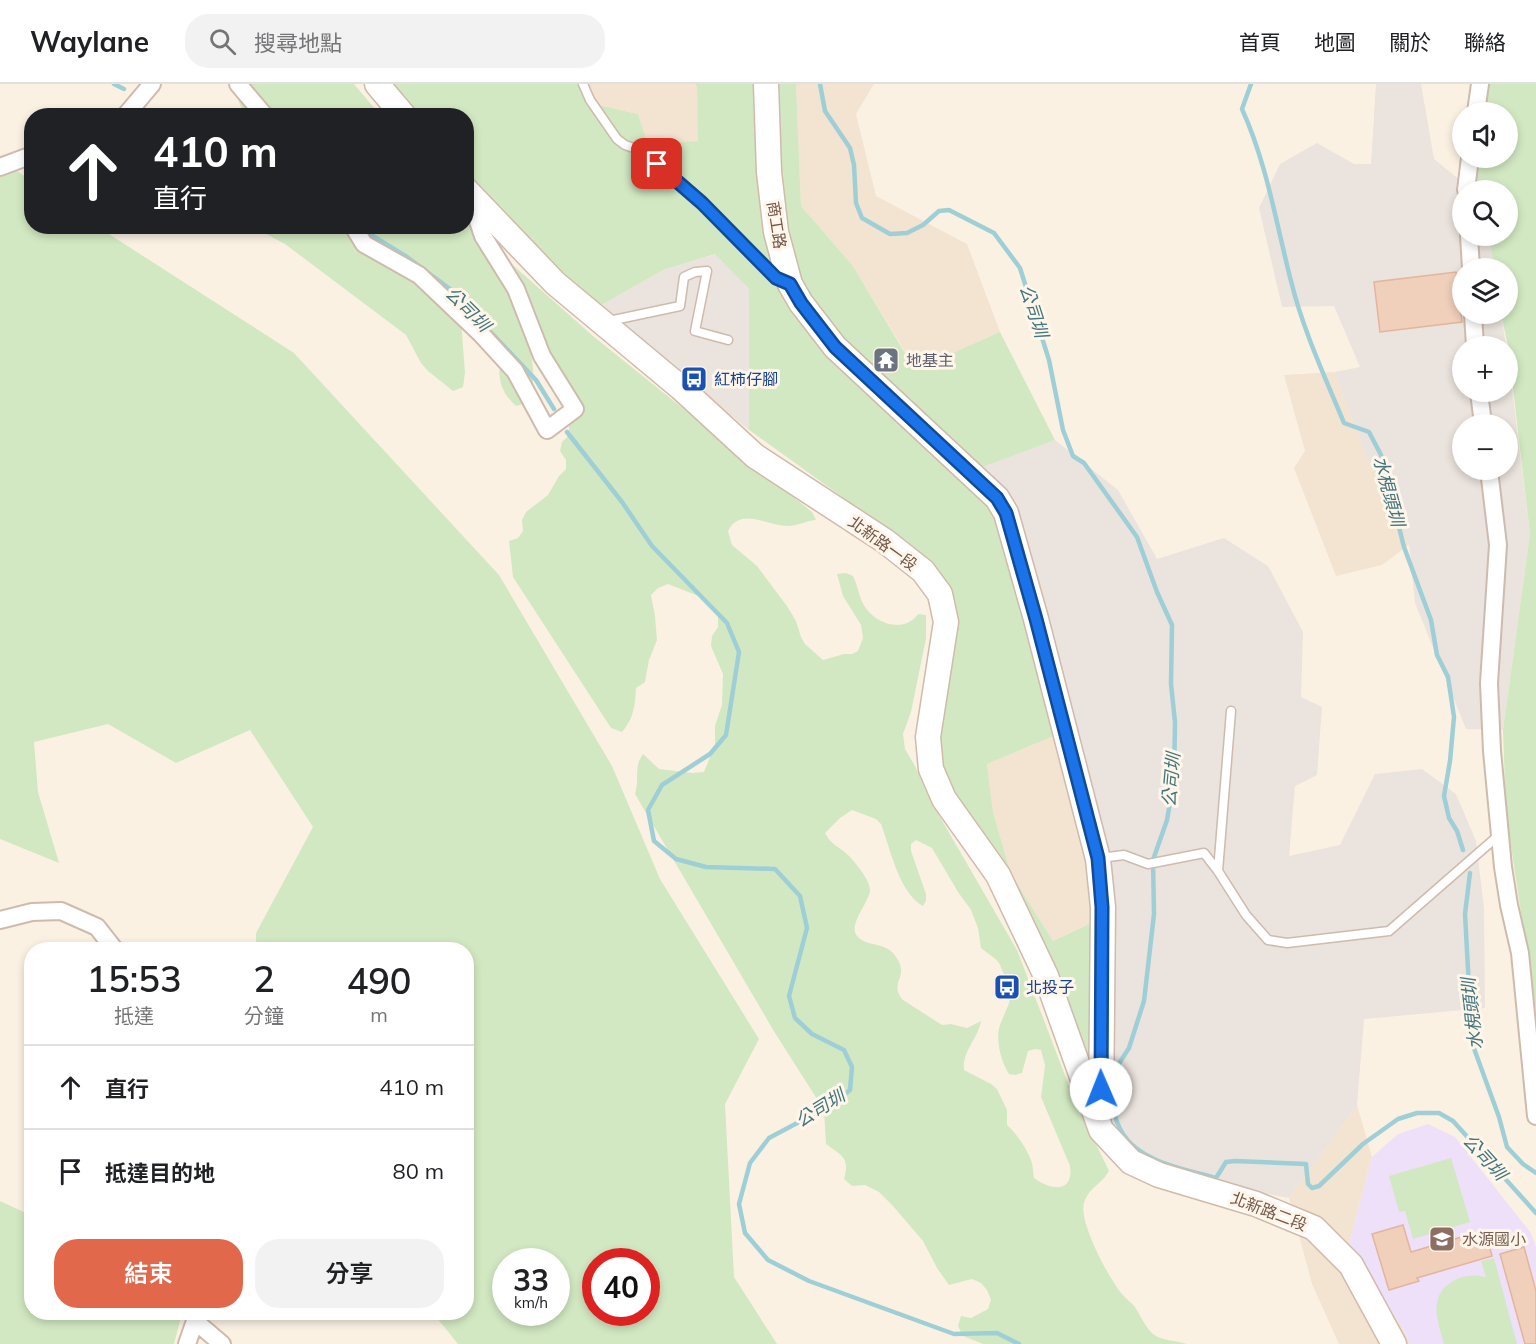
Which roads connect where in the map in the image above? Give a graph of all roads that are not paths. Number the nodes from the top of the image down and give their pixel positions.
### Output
1 (152, 84) edge
2 (238, 84) edge
3 (377, 84) edge
4 (583, 84) edge
5 (766, 84) edge
6 (1480, 84) edge
7 (1477, 102) edge
8 (132, 108) edge
9 (258, 108) edge
10 (397, 108) edge
11 (24, 158) edge
12 (0, 167) edge
13 (474, 197) edge
14 (474, 209) edge
15 (358, 234) edge
16 (790, 284) junction
17 (602, 322) junction
18 (728, 340) dead end
19 (1490, 480) edge
20 (1231, 711) dead end
21 (1499, 835) junction
22 (1098, 858) junction
23 (1218, 871) junction
24 (0, 920) edge
25 (109, 942) edge
26 (1533, 1043) edge
27 (1536, 1116) edge
28 (1101, 1130) junction
29 (195, 1320) edge
30 (199, 1320) edge
31 (186, 1344) edge
32 (222, 1344) edge
33 (1394, 1344) edge

1 - 8 street
2 - 9 street
3 - 10 main road
4 - 16 lane
5 - 16 main road, 商工路
6 - 7 street
11 - 12 street
13 - 17 main road, 北新路一段
14 - 15 street
16 - 22 main road, 商工路
17 - 18 lane
17 - 28 main road, 北新路一段
19 - 21 street
20 - 23 lane
21 - 23 lane
21 - 26 street
22 - 23 lane
22 - 28 main road, 商工路
24 - 25 street
26 - 27 street
28 - 33 main road, 北新路二段
29 - 31 street
30 - 32 street

